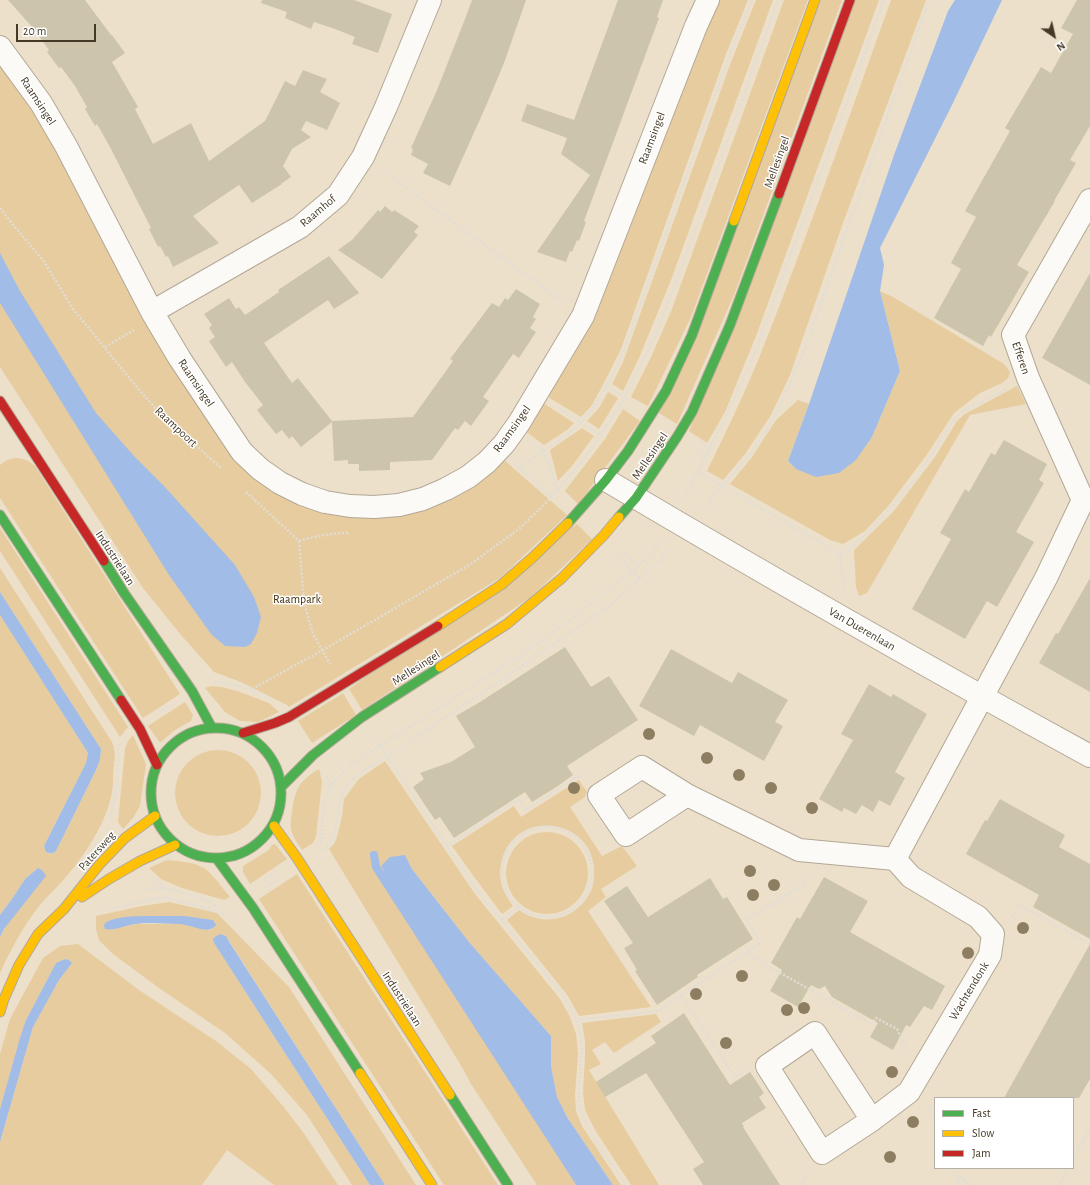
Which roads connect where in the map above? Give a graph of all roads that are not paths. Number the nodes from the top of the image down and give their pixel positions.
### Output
1 (430, 0) edge
2 (708, 0) edge
3 (815, 0) edge
4 (850, 0) edge
5 (0, 47) edge
6 (1090, 200) edge
7 (152, 312) junction
8 (0, 401) edge
9 (606, 480) junction
10 (1087, 496) edge
11 (636, 498) junction
12 (0, 514) edge
13 (982, 697) junction
14 (212, 728) junction
15 (243, 733) junction
16 (1090, 756) edge
17 (157, 765) junction
18 (282, 786) junction
19 (687, 795) junction
20 (154, 816) junction
21 (274, 826) junction
22 (175, 845) junction
23 (217, 859) junction
24 (895, 859) junction
25 (64, 909) junction
26 (0, 1012) edge
27 (872, 1120) junction
28 (432, 1185) edge
29 (508, 1185) edge

1 - 7 street, Raamhof
2 - 7 street, Raamsingel
3 - 9 street, Mellesingel
4 - 11 street, Mellesingel
5 - 7 street, Raamsingel
6 - 10 street, Efferen
8 - 14 street, Industrielaan
9 - 11 street, Van Duerenlaan
9 - 15 street, Mellesingel
10 - 13 street, Efferen
11 - 13 street, Van Duerenlaan
11 - 18 street, Mellesingel
12 - 17 street
13 - 16 street, Van Duerenlaan
13 - 24 street
14 - 15 street
14 - 17 street
15 - 18 street
17 - 20 street
18 - 21 street
19 - 19 street
19 - 24 street
20 - 22 street
20 - 25 street, Patersweg
21 - 23 street
21 - 29 street, Industrielaan
22 - 23 street
22 - 25 street, Patersweg
23 - 28 street
24 - 27 street, Wachtendonk
25 - 26 street, Patersweg
27 - 27 street, Wachtendonk

